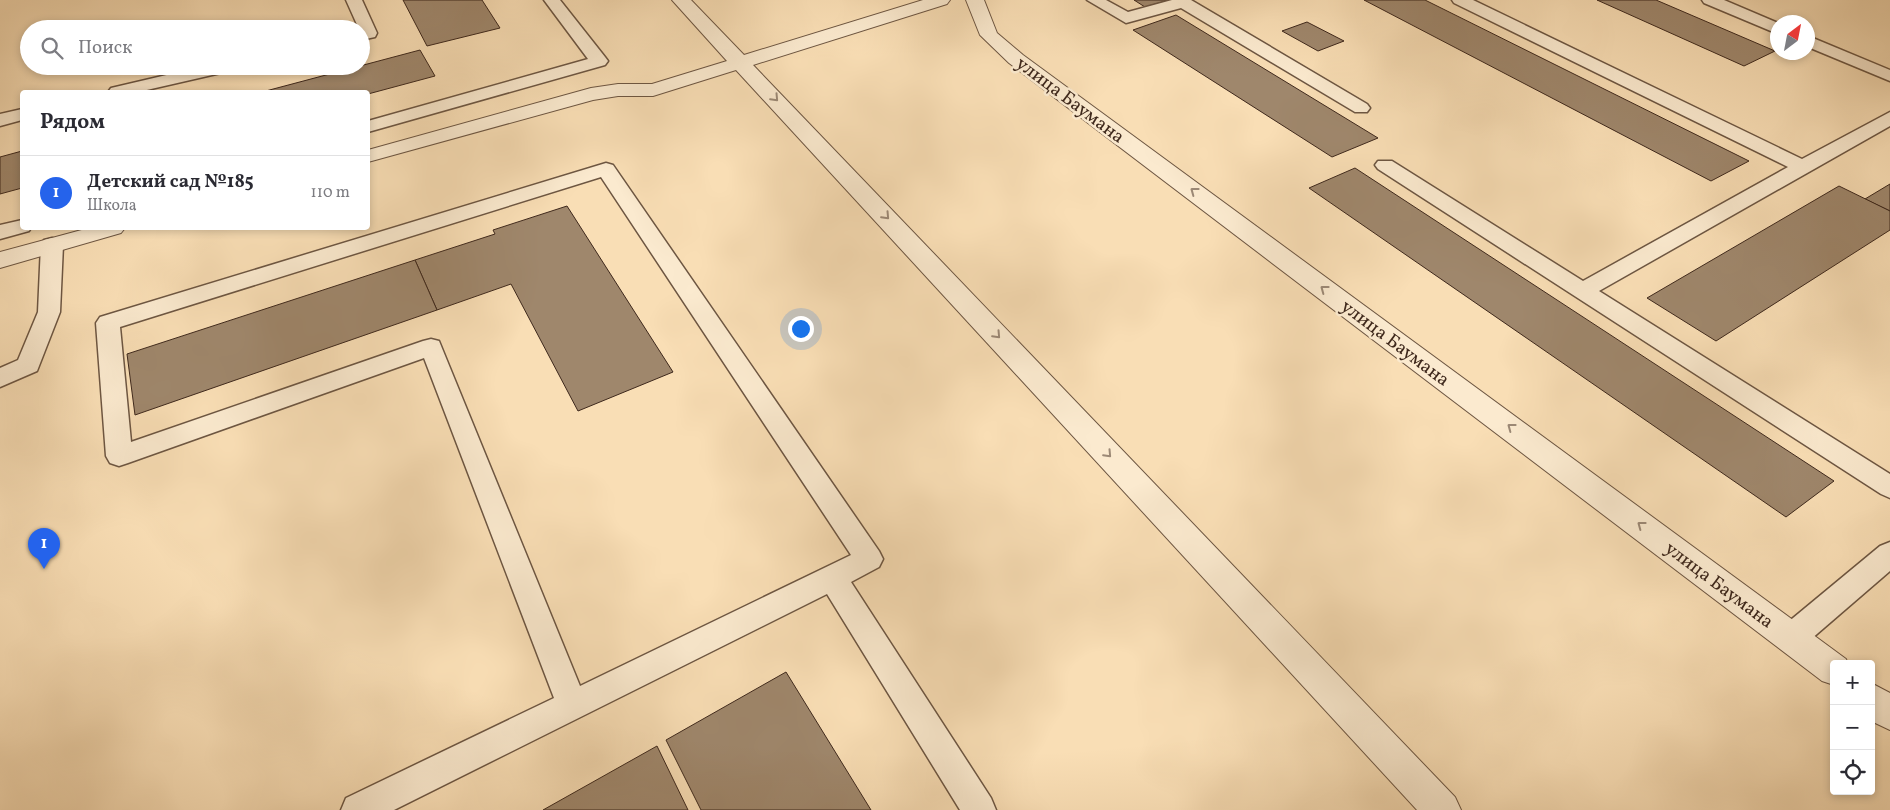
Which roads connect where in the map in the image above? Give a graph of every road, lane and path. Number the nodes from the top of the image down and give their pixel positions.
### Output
1 (354, 0) edge
2 (552, 0) edge
3 (681, 0) edge
4 (941, 0) edge
5 (975, 0) edge
6 (1095, 0) edge
7 (1460, 0) edge
8 (1710, 0) edge
9 (363, 20) edge
10 (1770, 25) edge
11 (1815, 44) edge
12 (742, 62) junction
13 (190, 75) edge
14 (1890, 76) edge
15 (126, 90) edge
16 (1361, 108) dead end
17 (20, 115) edge
18 (1890, 118) edge
19 (0, 120) edge
20 (370, 126) edge
21 (370, 155) edge
22 (1385, 165) dead end
23 (1802, 167) junction
24 (20, 227) edge
25 (106, 230) edge
26 (0, 232) edge
27 (52, 245) junction
28 (0, 260) edge
29 (1582, 291) junction
30 (0, 378) edge
31 (1890, 487) edge
32 (1890, 554) edge
33 (832, 578) junction
34 (1792, 637) junction
35 (1830, 667) edge
36 (1875, 702) edge
37 (572, 705) junction
38 (1890, 714) edge
39 (358, 810) edge
40 (979, 810) edge
41 (1442, 810) edge

1 - 9 lane
2 - 20 lane
3 - 12 street
4 - 12 street
34 -> 5 street, улица Баумана
6 - 16 lane
7 - 23 lane
8 - 10 lane
11 - 14 lane
12 - 21 street
12 -> 41 street
13 - 15 lane
17 - 19 lane
18 - 23 lane
22 - 29 lane
23 - 29 lane
24 - 26 lane
25 - 27 street
27 - 28 street
27 - 30 lane
29 - 31 lane
32 - 34 lane
33 - 37 lane
33 - 37 lane
33 - 40 lane
34 - 35 street, улица Баумана
36 - 38 street
37 - 39 lane

